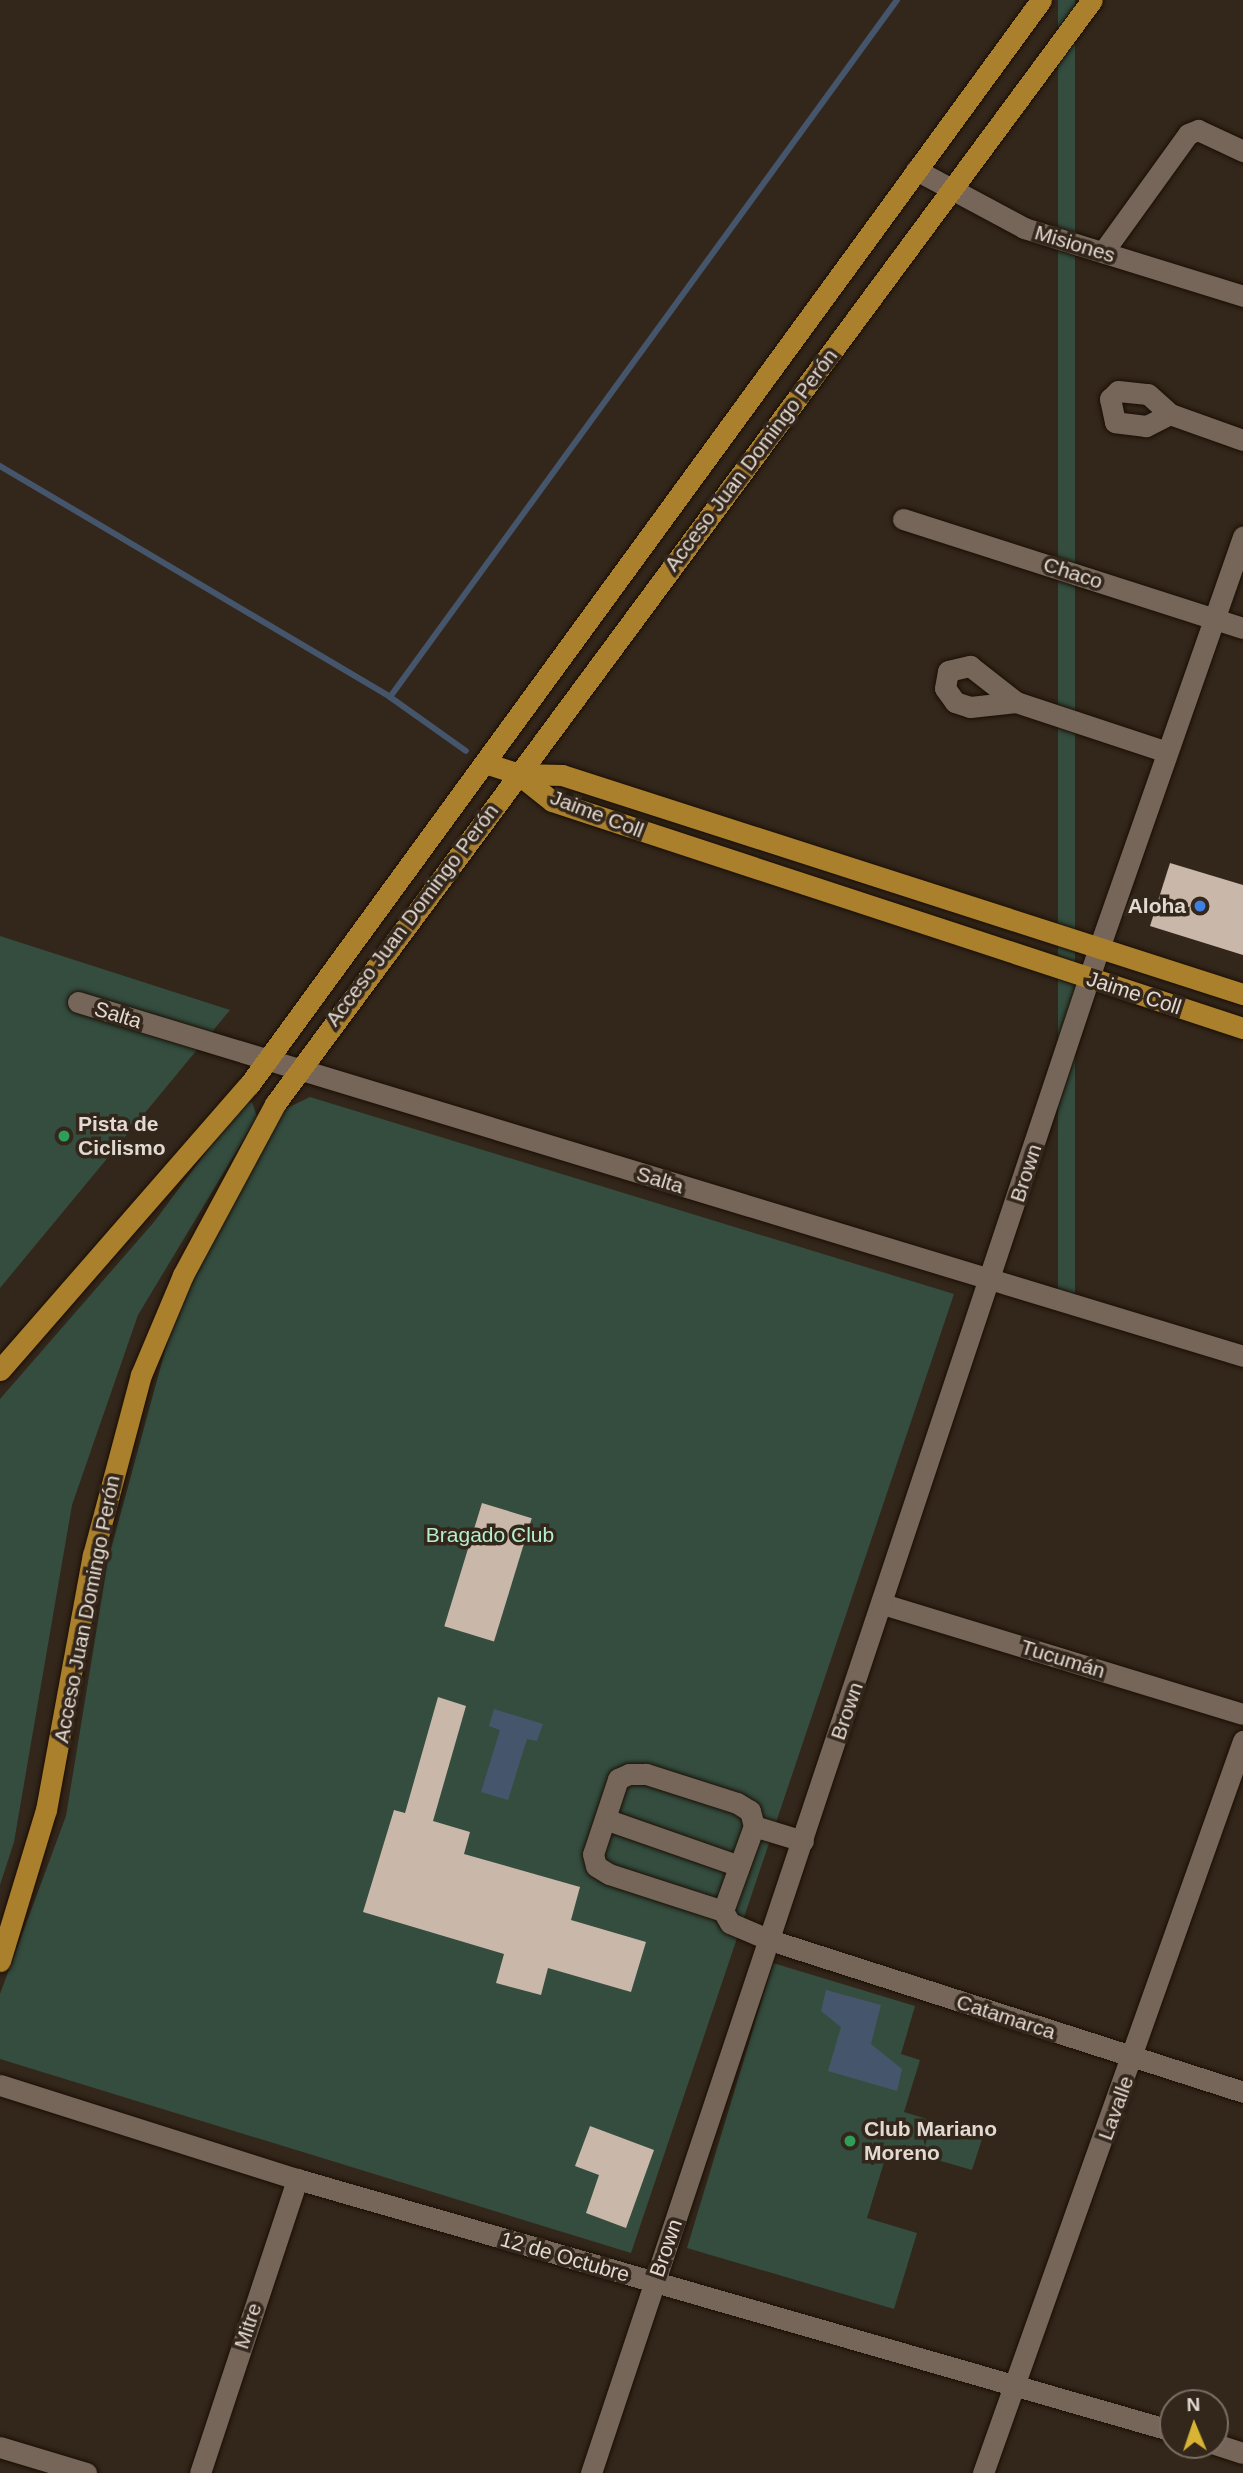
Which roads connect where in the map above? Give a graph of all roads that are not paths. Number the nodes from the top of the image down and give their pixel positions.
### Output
1 (1041, 0) edge
2 (1092, 0) edge
3 (1243, 151) edge
4 (916, 170) junction
5 (950, 193) junction
6 (1102, 252) junction
7 (1243, 296) edge
8 (1170, 414) dead end
9 (1243, 440) edge
10 (903, 519) dead end
11 (1243, 536) edge
12 (1214, 618) junction
13 (1243, 628) edge
14 (1016, 702) dead end
15 (1167, 752) junction
16 (485, 763) junction
17 (518, 774) junction
18 (1099, 948) junction
19 (1089, 979) junction
20 (1243, 994) edge
21 (78, 1002) dead end
22 (1243, 1028) edge
23 (264, 1061) junction
24 (297, 1071) junction
25 (992, 1278) junction
26 (1243, 1356) edge
27 (0, 1370) edge
28 (883, 1604) junction
29 (1243, 1714) edge
30 (1243, 1741) edge
31 (605, 1819) junction
32 (754, 1826) junction
33 (803, 1842) junction
34 (739, 1866) junction
35 (723, 1911) junction
36 (770, 1940) junction
37 (0, 1961) edge
38 (1133, 2059) junction
39 (0, 2085) edge
40 (1243, 2092) edge
41 (297, 2179) junction
42 (655, 2283) junction
43 (1015, 2384) junction
44 (1159, 2427) edge
45 (0, 2447) edge
46 (86, 2473) edge
47 (200, 2473) edge
48 (591, 2473) edge
49 (983, 2473) edge

1 - 4 main road, Acceso Juan Domingo Perón
2 - 5 main road, Acceso Juan Domingo Perón
3 - 6 street
4 - 5 street, Misiones
4 - 16 main road, Acceso Juan Domingo Perón
5 - 6 street, Misiones
5 - 17 main road, Acceso Juan Domingo Perón
6 - 7 street, Misiones
8 - 9 street
10 - 12 street, Chaco
11 - 12 street, Brown
12 - 13 street, Chaco
12 - 15 street, Brown
14 - 15 street
15 - 18 street, Brown
16 - 17 main road
16 - 23 main road, Acceso Juan Domingo Perón
17 - 18 main road, Jaime Coll
17 - 19 main road, Jaime Coll
17 - 24 main road, Acceso Juan Domingo Perón
18 - 19 street, Brown
18 - 20 main road, Jaime Coll
19 - 22 main road, Jaime Coll
19 - 25 street, Brown
21 - 23 street, Salta
23 - 24 street, Salta
23 - 27 main road, Acceso Juan Domingo Perón
24 - 25 street, Salta
24 - 37 main road, Acceso Juan Domingo Perón
25 - 26 street, Salta
25 - 28 street, Brown
28 - 29 street, Tucumán
28 - 33 street, Brown
30 - 38 street, Lavalle
31 - 32 street
31 - 34 street
31 - 35 street, Catamarca
32 - 33 street
32 - 34 street
33 - 36 street, Brown
34 - 35 street
35 - 36 street, Catamarca
36 - 38 street, Catamarca
36 - 42 street, Brown
38 - 40 street, Catamarca
38 - 43 street, Lavalle
39 - 41 street, 12 de Octubre
41 - 42 street, 12 de Octubre
41 - 47 street, Mitre
42 - 43 street, 12 de Octubre
42 - 48 street, Brown
43 - 44 street, 12 de Octubre
43 - 49 street, Lavalle
45 - 46 street

